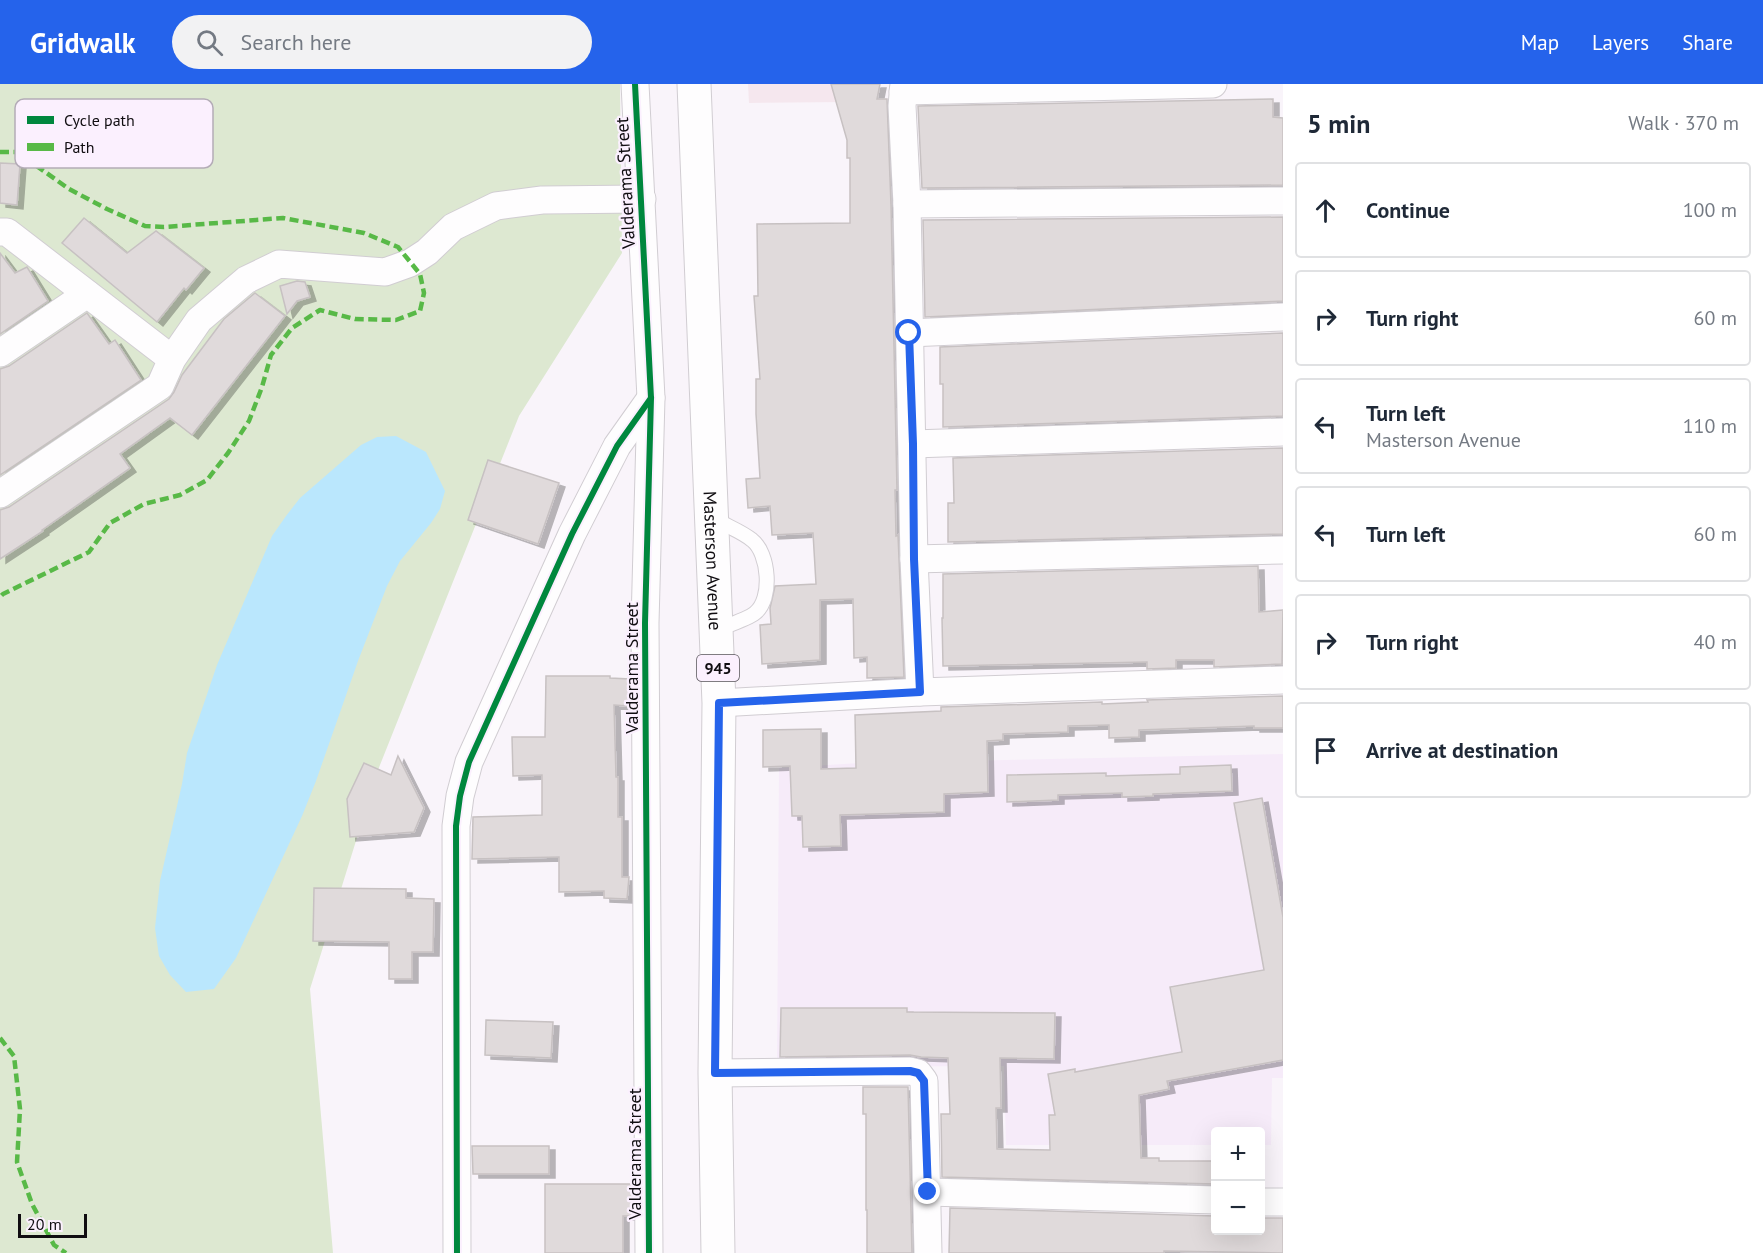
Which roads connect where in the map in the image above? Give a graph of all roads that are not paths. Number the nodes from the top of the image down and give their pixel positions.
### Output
1 (635, 84) edge
2 (694, 84) edge
3 (1213, 84) edge
4 (903, 87) edge
5 (642, 199) junction
6 (1283, 201) edge
7 (907, 204) junction
8 (0, 232) edge
9 (87, 294) junction
10 (1283, 317) edge
11 (909, 333) junction
12 (0, 353) edge
13 (172, 359) junction
14 (651, 398) junction
15 (1283, 432) edge
16 (913, 444) junction
17 (0, 494) edge
18 (713, 518) junction
19 (1283, 550) edge
20 (914, 559) junction
21 (716, 630) junction
22 (1283, 680) edge
23 (920, 692) junction
24 (719, 703) junction
25 (715, 1073) junction
26 (928, 1192) junction
27 (1211, 1200) edge
28 (1265, 1202) edge
29 (1283, 1202) edge
30 (457, 1253) edge
31 (649, 1253) edge
32 (718, 1253) edge
33 (928, 1253) edge

1 - 5 street, Valderama Street
2 - 18 main road, Masterson Avenue / 945
3 - 4 street
4 - 7 street
5 - 13 street
5 - 14 street, Valderama Street
6 - 7 street
7 - 11 street
8 - 9 street
9 - 12 street
9 - 13 street
10 - 11 street
11 - 16 street
13 - 17 street
14 - 30 street
14 - 31 street, Valderama Street
15 - 16 street
16 - 20 street
18 - 21 main road, Masterson Avenue / 945
18 - 21 lane
19 - 20 street
20 - 23 street
21 - 24 main road, Masterson Avenue / 945
22 - 23 street
23 - 24 street
24 - 25 main road, Masterson Avenue / 945
25 - 26 street
25 - 32 main road, Masterson Avenue / 945
26 - 27 street
26 - 33 street
28 - 29 street

